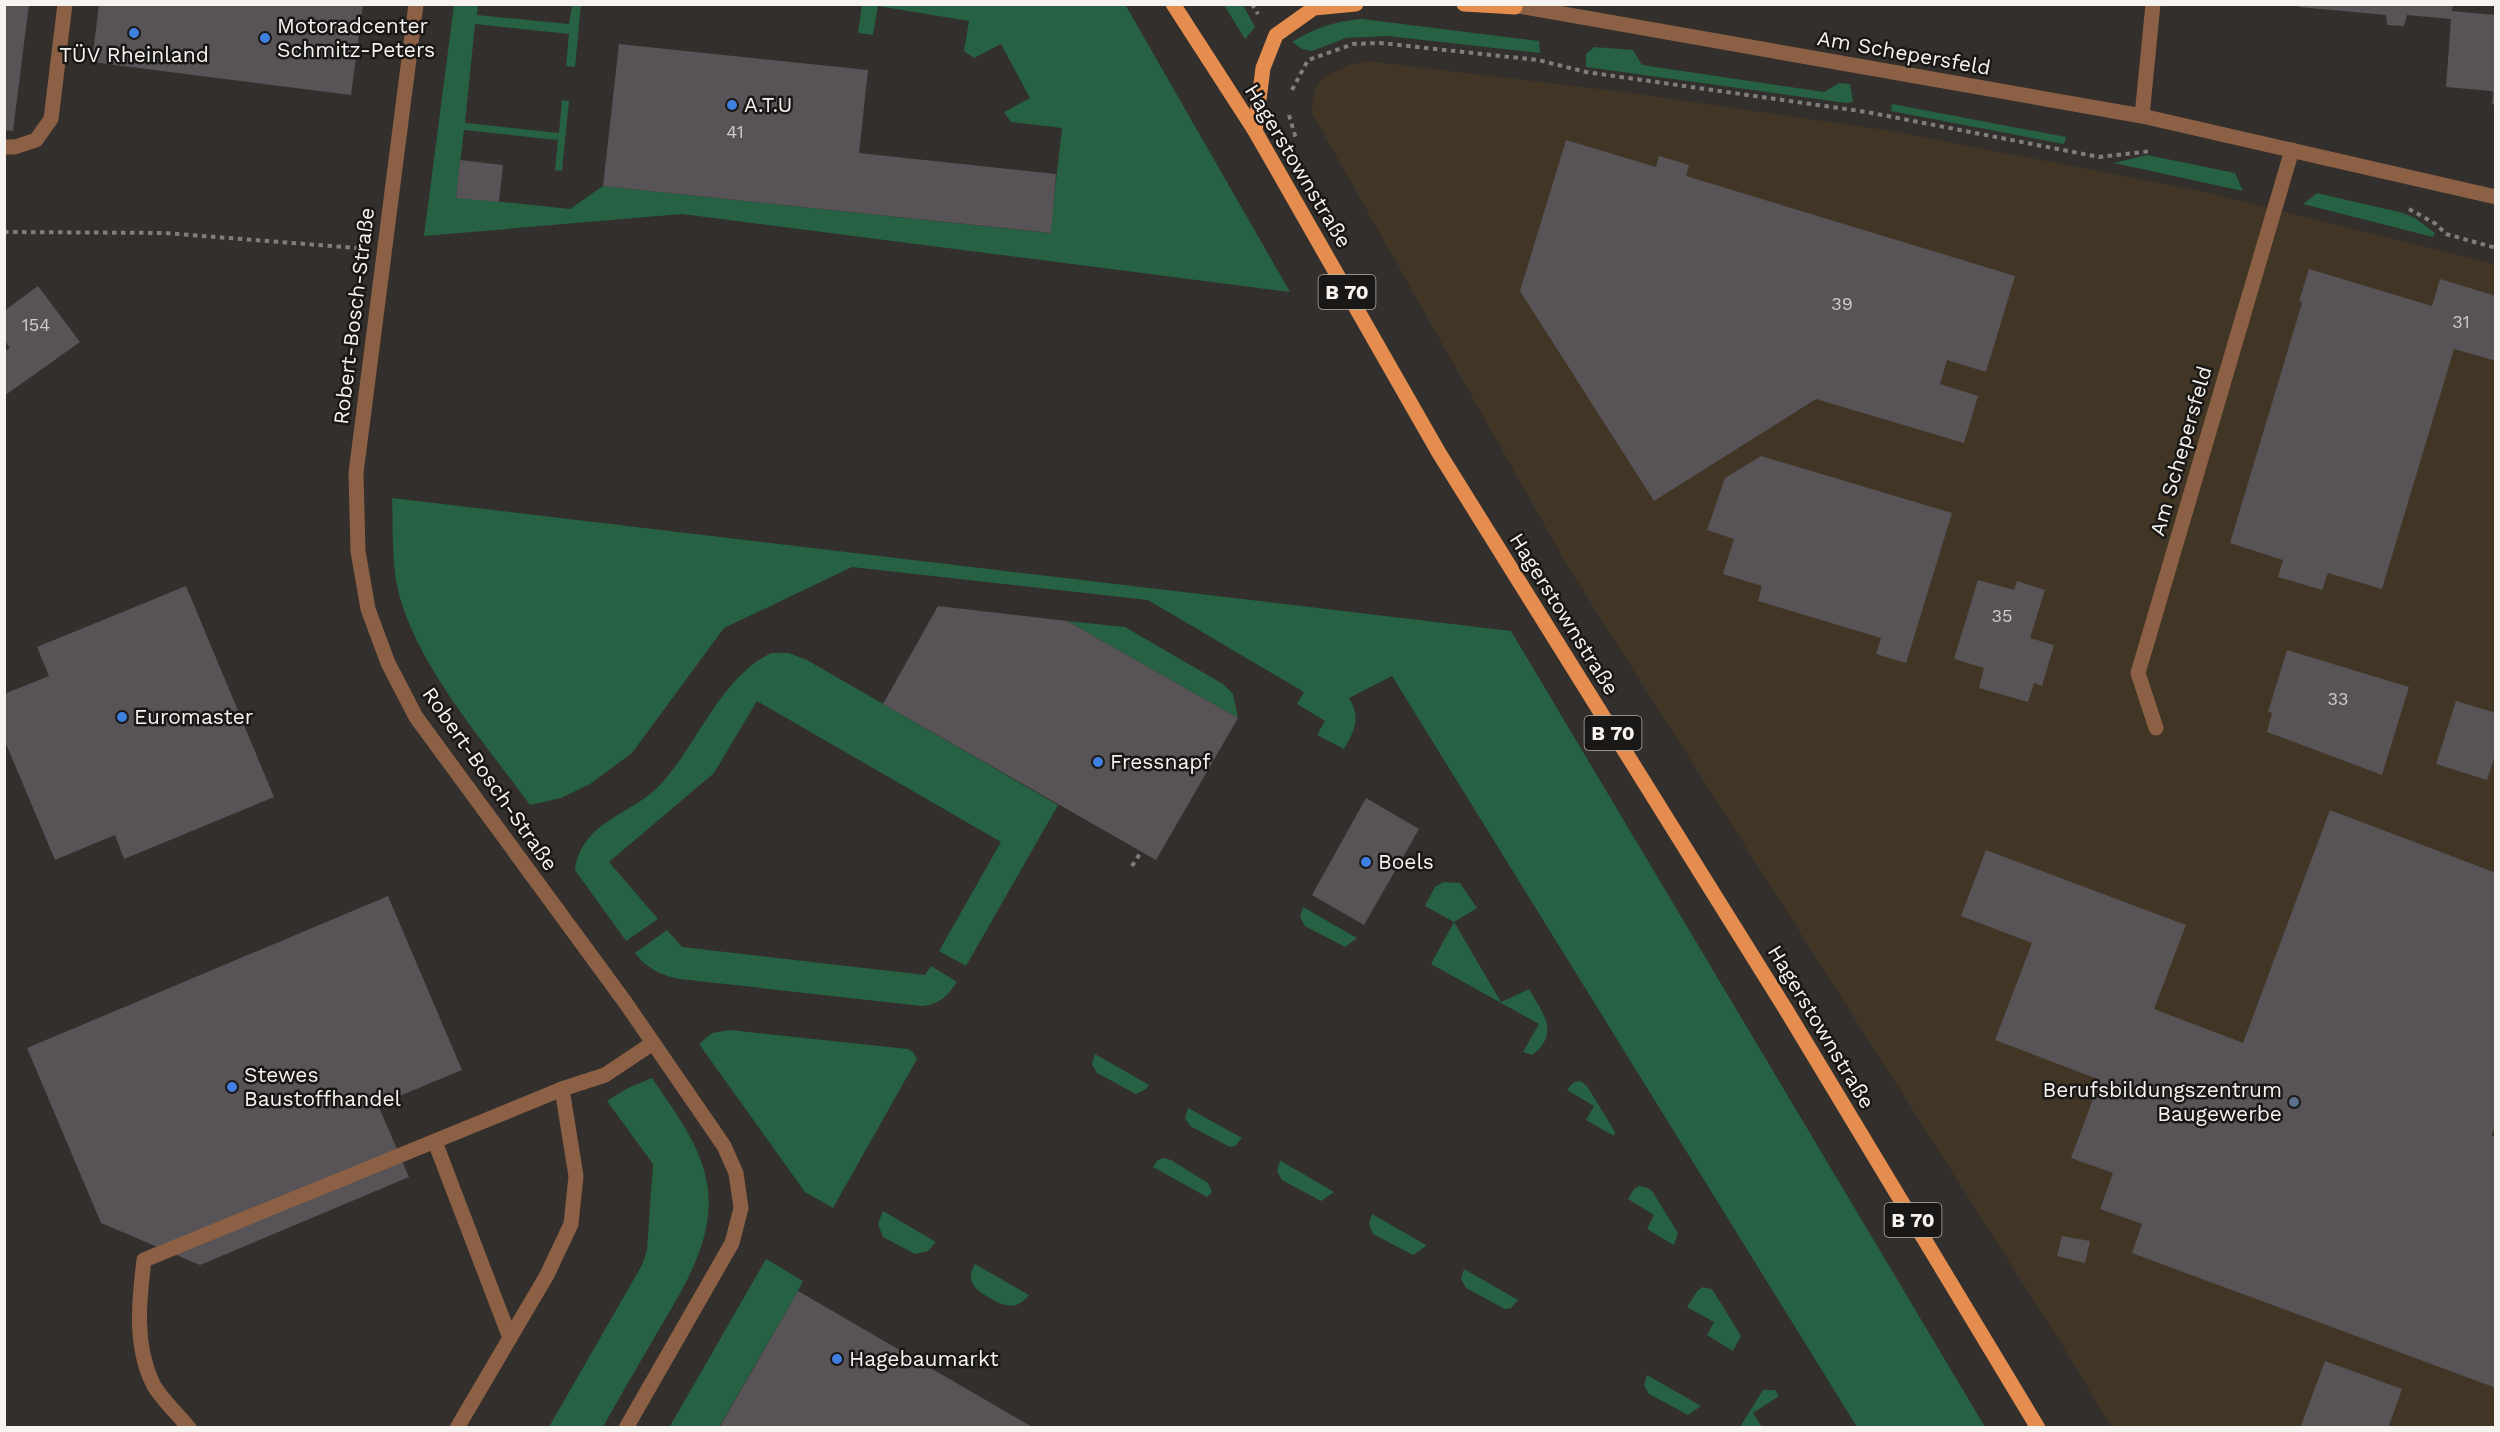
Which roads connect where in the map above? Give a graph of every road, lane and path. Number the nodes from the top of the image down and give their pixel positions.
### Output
1 (65, 4) edge
2 (416, 4) edge
3 (1173, 4) edge
4 (1356, 4) edge
5 (1464, 4) edge
6 (2153, 4) edge
7 (1511, 6) edge
8 (1291, 94) dead end
9 (1289, 110) dead end
10 (2142, 116) junction
11 (1255, 131) junction
12 (1296, 143) dead end
13 (4, 147) edge
14 (2158, 150) dead end
15 (2292, 150) junction
16 (2496, 197) edge
17 (2406, 208) dead end
18 (4, 232) edge
19 (2496, 248) edge
20 (383, 250) junction
21 (2156, 728) dead end
22 (1141, 852) dead end
23 (1132, 866) dead end
24 (653, 1044) junction
25 (562, 1089) junction
26 (435, 1142) junction
27 (510, 1338) junction
28 (189, 1428) edge
29 (457, 1428) edge
30 (626, 1428) edge
31 (2038, 1428) edge

1 - 13 street
2 - 20 street, Robert-Bosch-Straße
3 - 11 main road, Hagerstownstraße / B 70
4 - 11 main road
5 - 7 main road
6 - 10 street
7 - 10 street, Am Schepersfeld
8 - 14 path
9 - 12 path
10 - 15 street, Am Schepersfeld
11 - 31 main road, Hagerstownstraße / B 70
15 - 16 street, Am Schepersfeld
15 - 21 street, Am Schepersfeld
17 - 19 path
18 - 20 path
20 - 24 street, Robert-Bosch-Straße
22 - 23 path
24 - 25 street
24 - 30 street, Robert-Bosch-Straße
25 - 26 street
25 - 27 street
26 - 27 street
26 - 28 street
27 - 29 street

